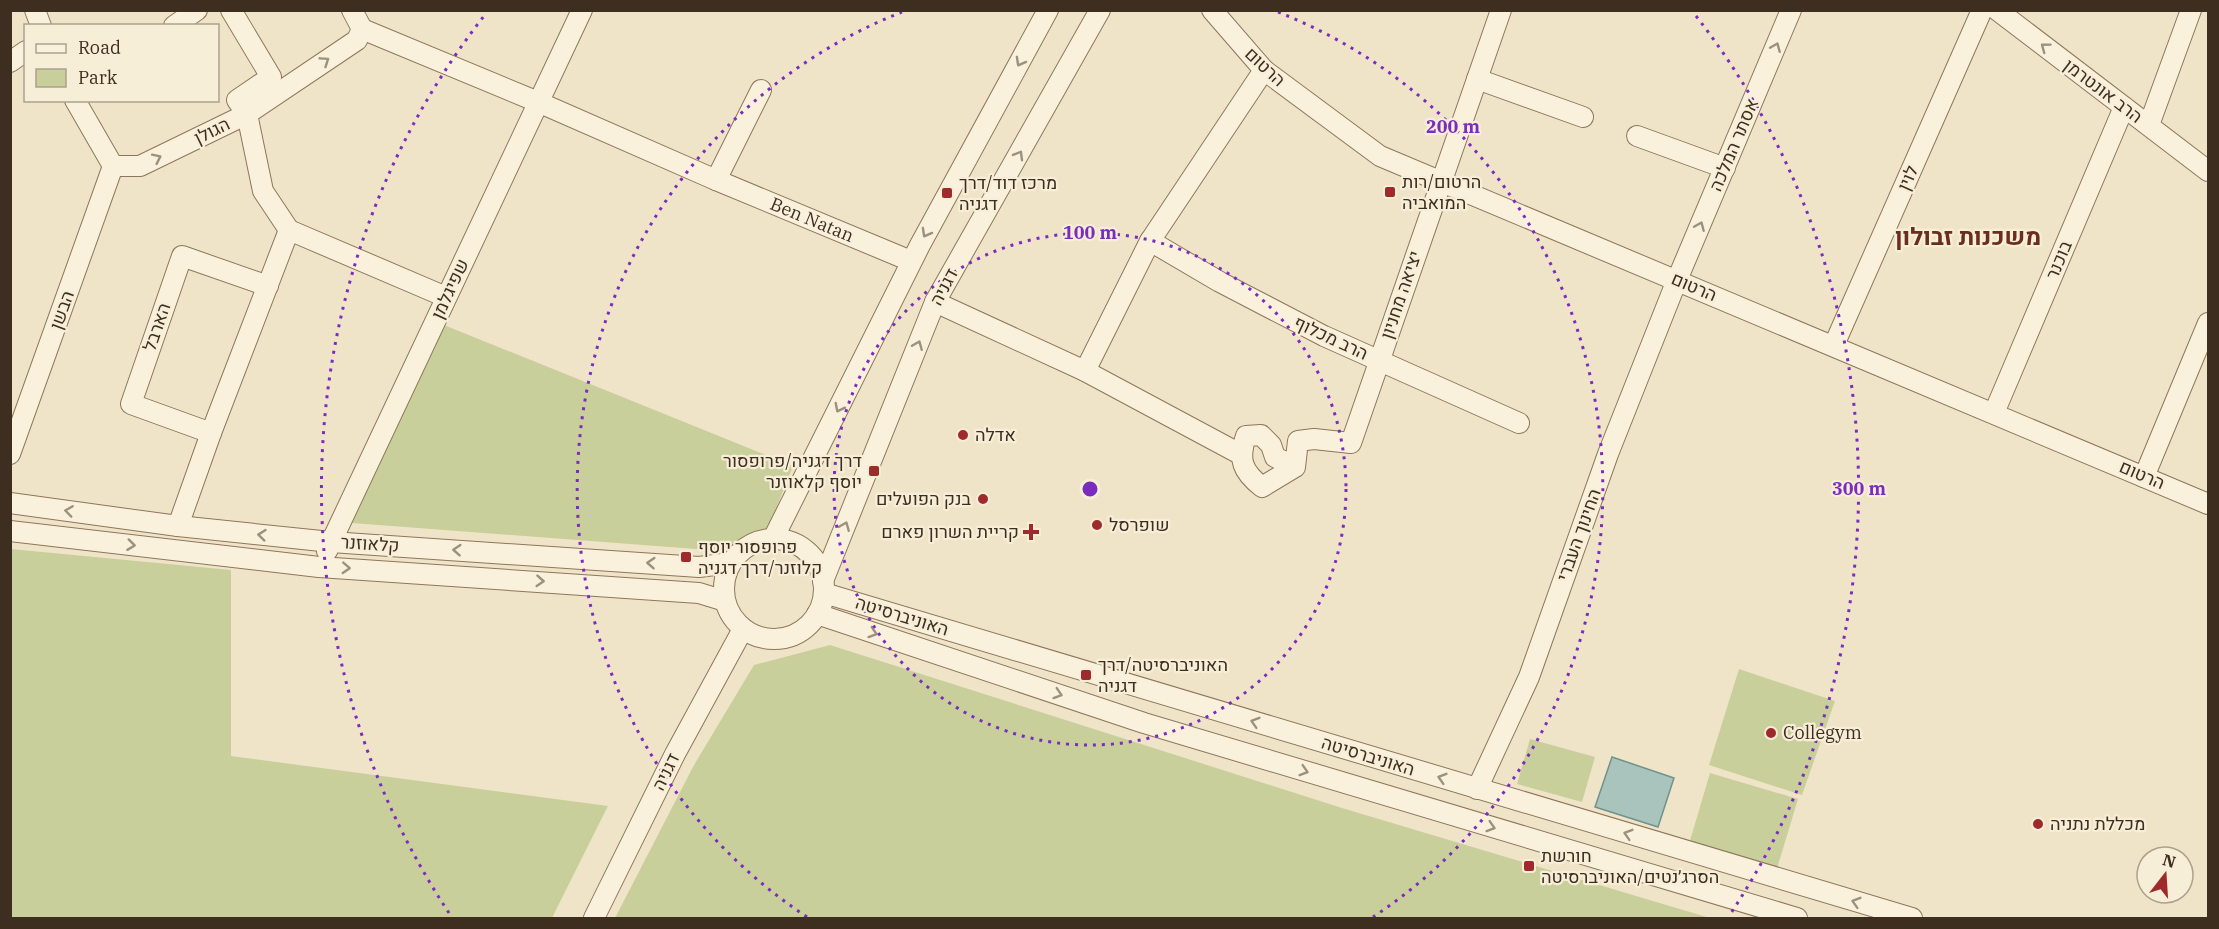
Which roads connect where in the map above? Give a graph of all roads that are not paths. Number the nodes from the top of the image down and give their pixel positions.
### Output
1 (34, 10) edge
2 (231, 10) edge
3 (352, 10) edge
4 (582, 10) edge
5 (1048, 10) edge
6 (1100, 10) edge
7 (1502, 10) edge
8 (1791, 10) edge
9 (1982, 10) edge
10 (1997, 10) edge
11 (2191, 10) edge
12 (1211, 12) edge
13 (40, 24) edge
14 (362, 29) junction
15 (24, 52) edge
16 (10, 62) edge
17 (1264, 70) junction
18 (1477, 79) junction
19 (761, 90) dead end
20 (76, 102) edge
21 (538, 102) junction
22 (2124, 107) junction
23 (246, 114) junction
24 (1583, 117) dead end
25 (2149, 125) junction
26 (1637, 136) dead end
27 (114, 166) junction
28 (1725, 168) junction
29 (2208, 171) edge
30 (716, 180) junction
31 (1441, 181) junction
32 (289, 230) junction
33 (1150, 241) junction
34 (906, 259) dead end
35 (1677, 280) junction
36 (268, 286) junction
37 (446, 297) junction
38 (935, 302) junction
39 (2208, 322) edge
40 (1833, 345) junction
41 (1378, 360) junction
42 (1085, 371) junction
43 (1994, 413) junction
44 (1519, 423) dead end
45 (211, 433) junction
46 (10, 453) edge
47 (1240, 454) junction
48 (1295, 467) junction
49 (2144, 477) junction
50 (10, 503) edge
51 (2208, 504) edge
52 (178, 526) junction
53 (10, 531) edge
54 (773, 539) junction
55 (331, 542) junction
56 (730, 563) junction
57 (319, 567) junction
58 (824, 587) junction
59 (725, 601) junction
60 (817, 614) junction
61 (743, 629) junction
62 (1477, 789) junction
63 (594, 918) edge
64 (1797, 918) edge
65 (1912, 918) edge

1 - 13 street
2 - 23 street
3 - 14 street
4 - 21 street, שפיגלמן
5 -> 54 street
38 -> 6 street, דגניה
7 - 18 street, יציאה מחניון
28 -> 8 street, אסתר המלכה
9 - 40 street, לוין
22 -> 10 street, הרב אונטרמן
11 - 25 street
12 - 17 street, הרטום
14 - 21 street
23 -> 14 street, הגולן
15 - 16 street
17 - 31 street, הרטום
17 - 33 street
18 - 24 street
18 - 31 street, יציאה מחניון
19 - 30 street
20 - 27 street
21 - 30 street, Ben Natan
21 - 37 street, שפיגלמן
22 - 25 street, הרב אונטרמן
22 - 43 street, בוכנר
27 -> 23 street, הגולן
23 - 32 street
25 - 29 street, הרב אונטרמן
26 - 28 street
27 - 46 street, הבשן
35 -> 28 street, אסתר המלכה
30 - 34 street, Ben Natan
31 - 35 street, הרטום
31 - 41 street, יציאה מחניון
32 - 36 street
32 - 37 street
33 - 41 street, הרב מכלוף
33 - 42 street
35 - 40 street, הרטום
35 - 62 street, החינוך העברי
36 - 45 street
36 - 45 street, הארבל
37 - 55 street, שפיגלמן
38 - 42 street
58 -> 38 street, דגניה
39 - 49 street
40 - 43 street, הרטום
41 - 44 street, הרב מכלוף
41 - 48 street, יציאה מחניון
42 - 47 street
43 - 49 street, הרטום
45 - 52 street
47 - 48 street
47 - 48 street
49 - 51 street, הרטום
52 -> 50 street, קלאוזנר
55 -> 52 street, קלאוזנר
53 -> 57 street, קלאוזנר
54 - 56 street
54 - 58 street
56 -> 55 street, קלאוזנר
55 - 57 street, שפיגלמן
56 - 59 street
57 -> 59 street, קלאוזנר
58 - 60 street
62 -> 58 street, האוניברסיטה
59 - 61 street
60 - 61 street
60 -> 64 street, האוניברסיטה
61 - 63 street, דגניה
65 -> 62 street, האוניברסיטה

